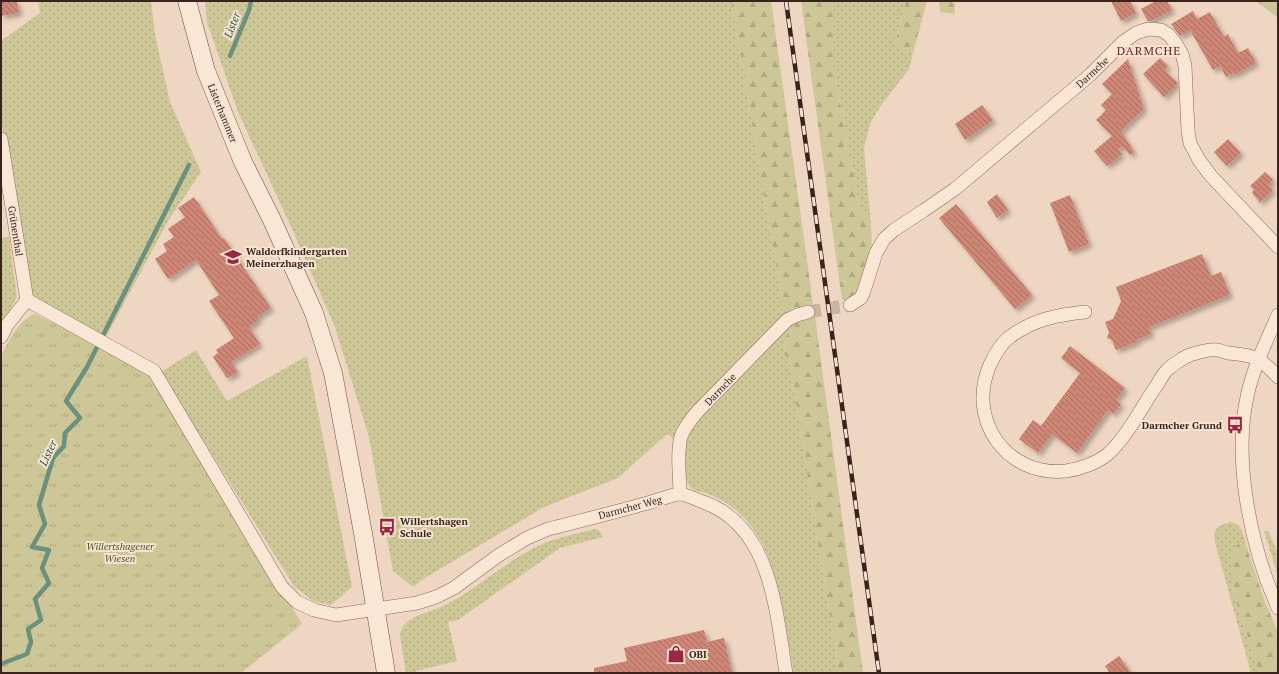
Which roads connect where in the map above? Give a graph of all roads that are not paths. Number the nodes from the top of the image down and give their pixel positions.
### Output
1 (188, 1) edge
2 (1, 139) edge
3 (1278, 246) edge
4 (27, 300) junction
5 (850, 305) tunnel mouth
6 (808, 312) tunnel mouth
7 (1085, 312) dead end
8 (1278, 315) edge
9 (1, 337) edge
10 (1258, 359) junction
11 (1278, 377) edge
12 (680, 494) junction
13 (1278, 608) edge
14 (376, 610) junction
15 (386, 673) edge
16 (786, 673) edge

1 - 14 main road, Listerhammer
2 - 4 street, Grünenthal
3 - 5 street, Darmche
4 - 9 street
4 - 14 street, Darmcher Weg
6 - 12 street, Darmche
7 - 10 street
8 - 10 street
10 - 11 street
10 - 13 street
12 - 14 street, Darmcher Weg
12 - 16 street
14 - 15 main road, Listerhammer

